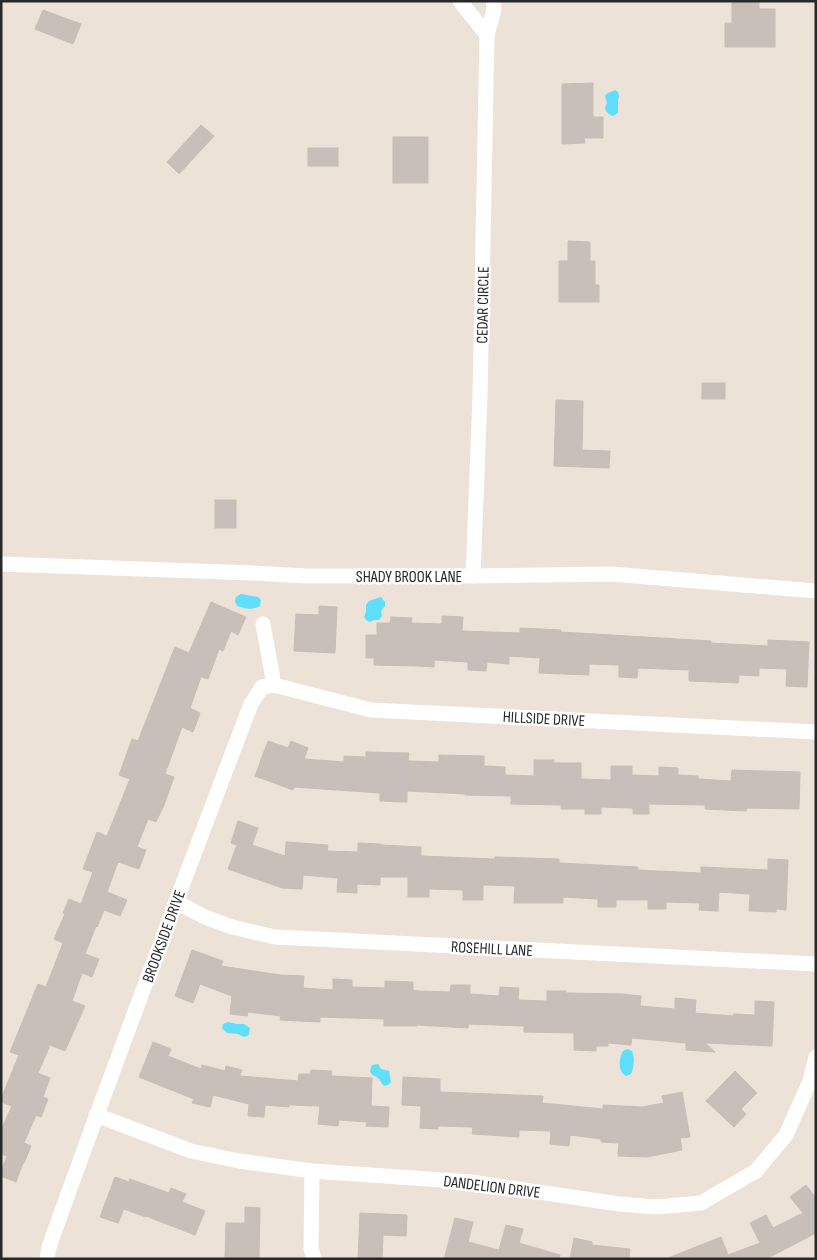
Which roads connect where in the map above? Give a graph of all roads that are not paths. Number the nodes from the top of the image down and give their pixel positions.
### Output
1 (460, 1) edge
2 (493, 1) edge
3 (487, 35) junction
4 (1, 564) edge
5 (473, 576) junction
6 (816, 591) edge
7 (263, 624) dead end
8 (274, 685) junction
9 (816, 732) edge
10 (176, 902) junction
11 (816, 964) edge
12 (816, 1057) edge
13 (96, 1115) junction
14 (312, 1171) junction
15 (47, 1259) edge
16 (314, 1259) edge

1 - 3 street
2 - 3 street, CEDAR CIRCLE
3 - 5 street, CEDAR CIRCLE
4 - 5 street, SHADY BROOK LANE
5 - 6 street, SHADY BROOK LANE
7 - 8 street
8 - 9 street, HILLSIDE DRIVE
8 - 10 street, BROOKSIDE DRIVE
10 - 11 street, ROSEHILL LANE
10 - 13 street, BROOKSIDE DRIVE
12 - 14 street, DANDELION DRIVE
13 - 14 street, DANDELION DRIVE
13 - 15 street, BROOKSIDE DRIVE
14 - 16 street

